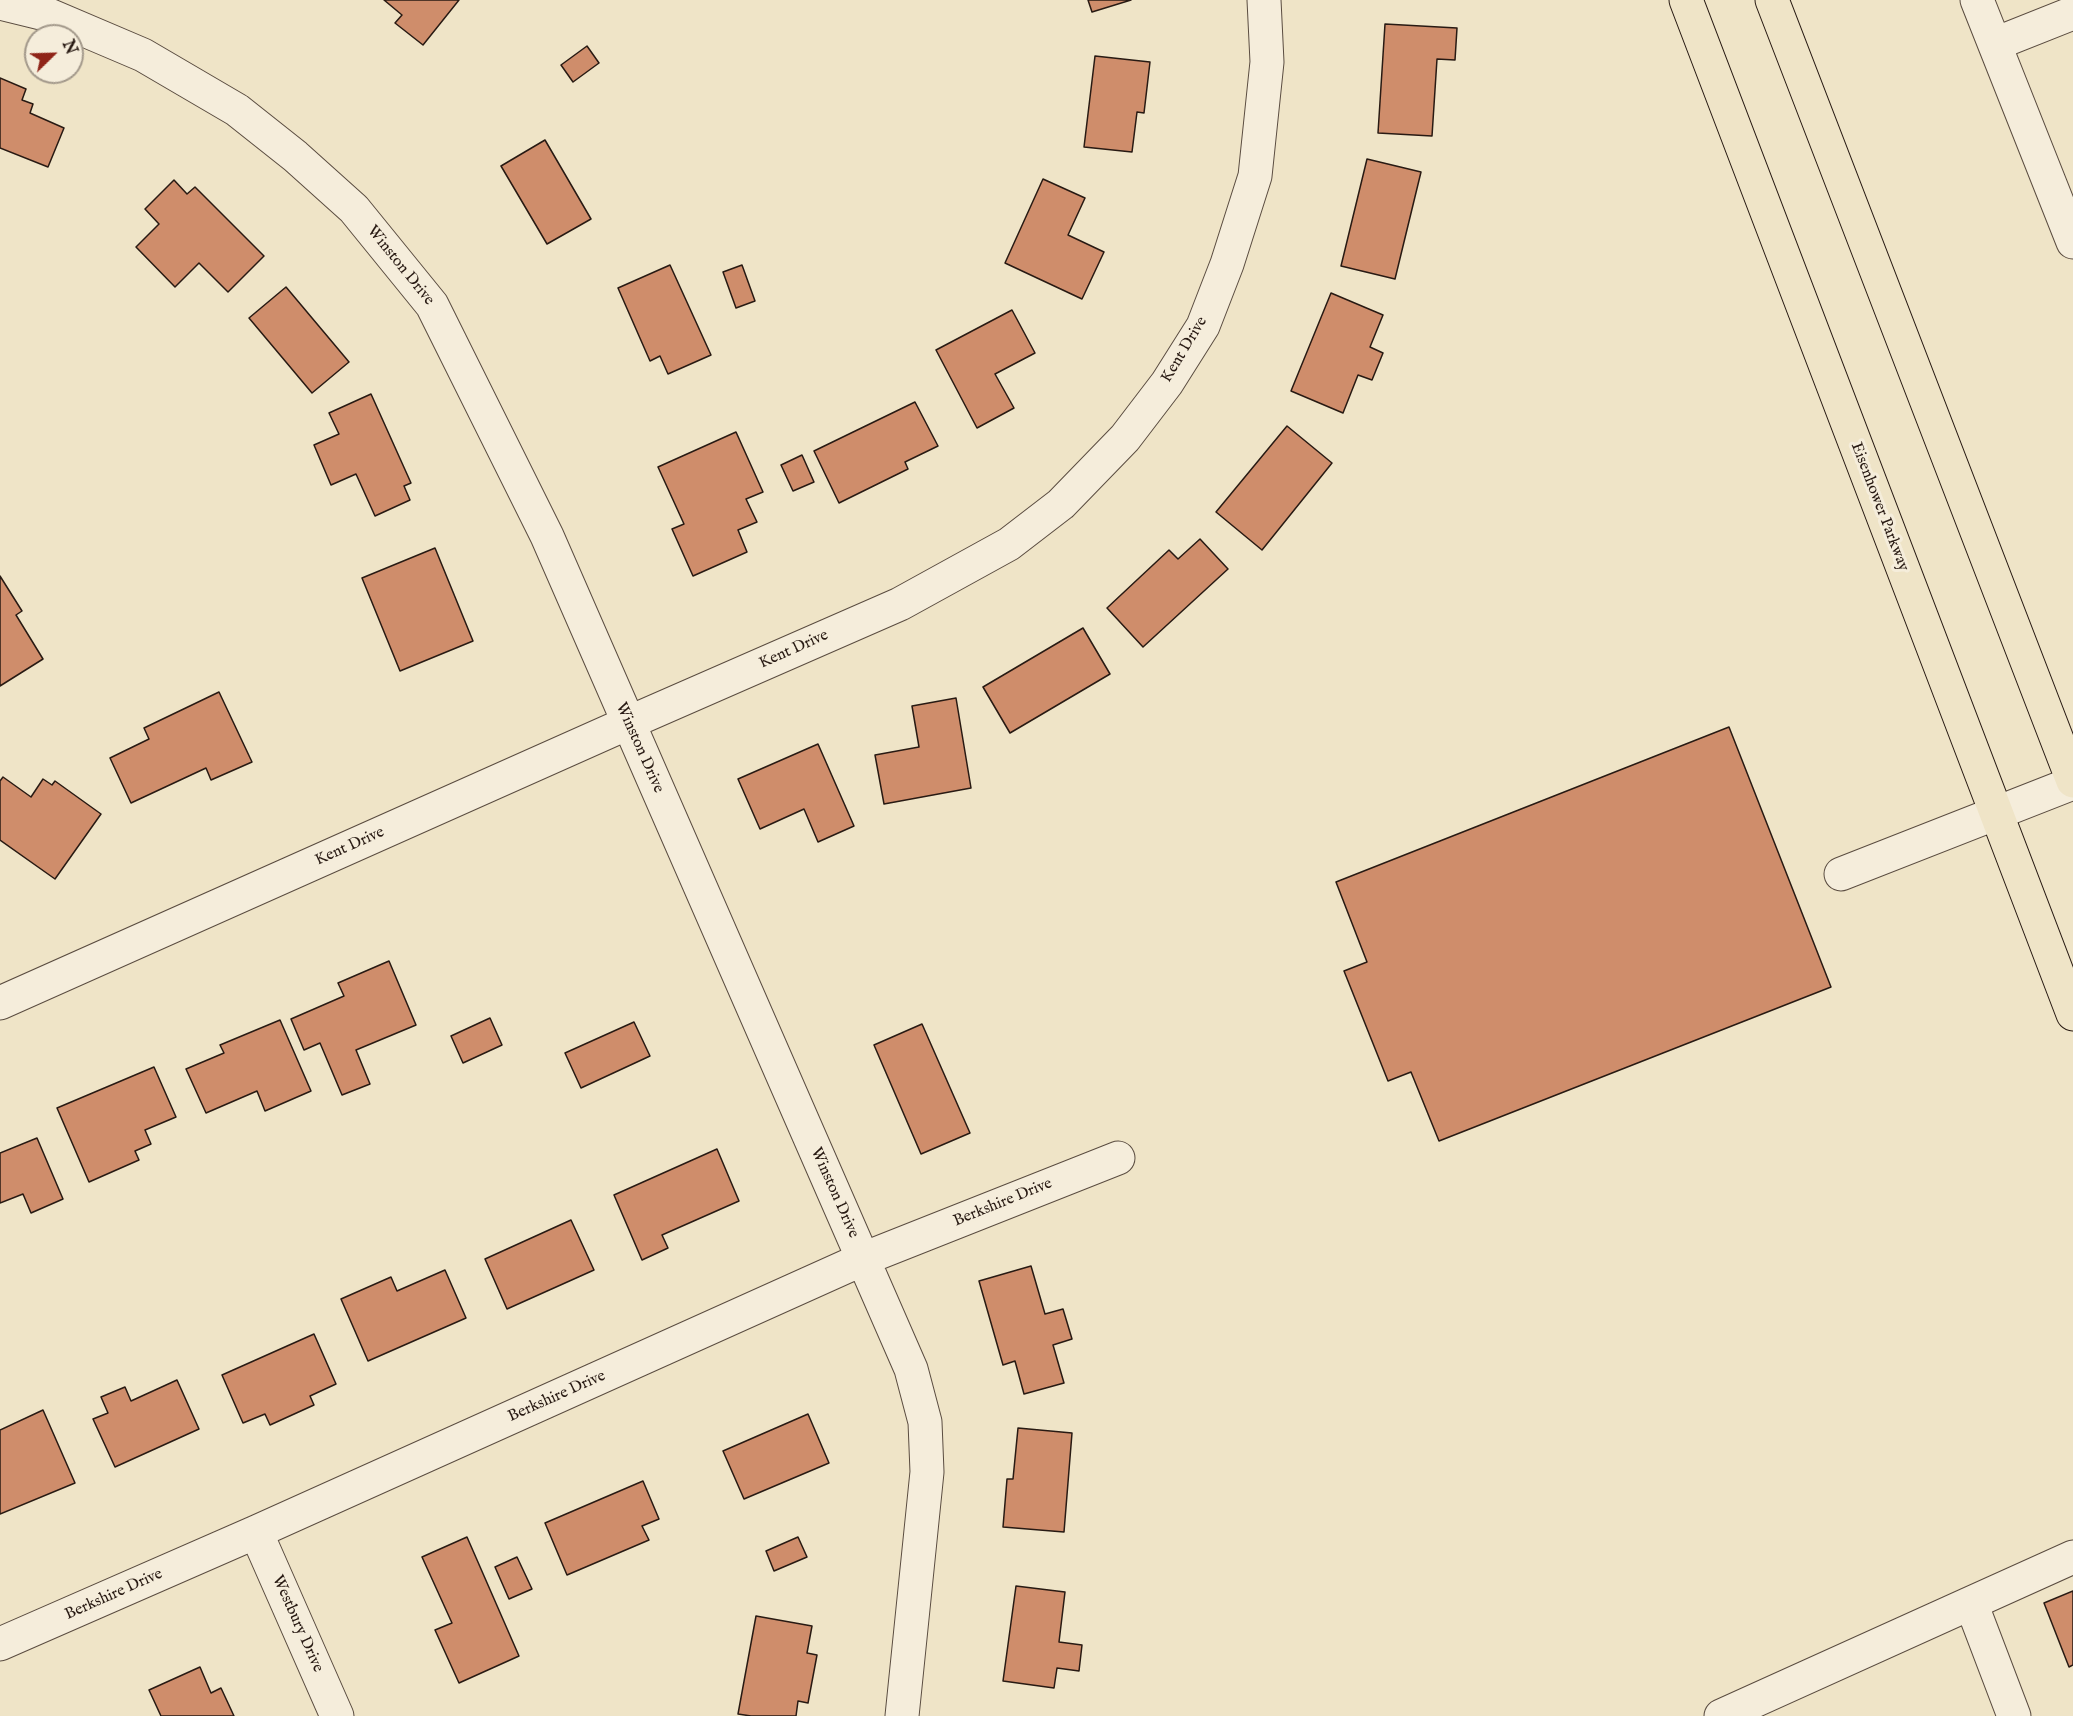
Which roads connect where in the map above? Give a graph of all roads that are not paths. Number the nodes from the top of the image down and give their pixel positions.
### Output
1 (1263, 0) edge
2 (1686, 0) edge
3 (1772, 0) edge
4 (1977, 0) edge
5 (0, 3) edge
6 (2073, 13) edge
7 (1995, 44) junction
8 (2073, 242) edge
9 (628, 723) junction
10 (2073, 782) edge
11 (1996, 813) junction
12 (1840, 874) dead end
13 (0, 1003) edge
14 (2073, 1014) edge
15 (1118, 1158) dead end
16 (863, 1259) junction
17 (256, 1532) junction
18 (2073, 1557) edge
19 (1971, 1604) junction
20 (0, 1644) edge
21 (337, 1716) edge
22 (902, 1716) edge
23 (1721, 1716) edge
24 (2014, 1716) edge

1 - 9 street, Kent Drive
2 - 11 main road, Eisenhower Parkway
3 - 10 main road
4 - 7 street
5 - 9 street, Winston Drive
6 - 7 street
7 - 8 street
9 - 13 street, Kent Drive
9 - 16 street, Winston Drive
10 - 11 street
11 - 12 street
11 - 14 main road, Eisenhower Parkway
15 - 16 street, Berkshire Drive
16 - 17 street, Berkshire Drive
16 - 22 street, Winston Drive
17 - 20 street, Berkshire Drive
17 - 21 street, Westbury Drive
18 - 19 street
19 - 23 street
19 - 24 street

